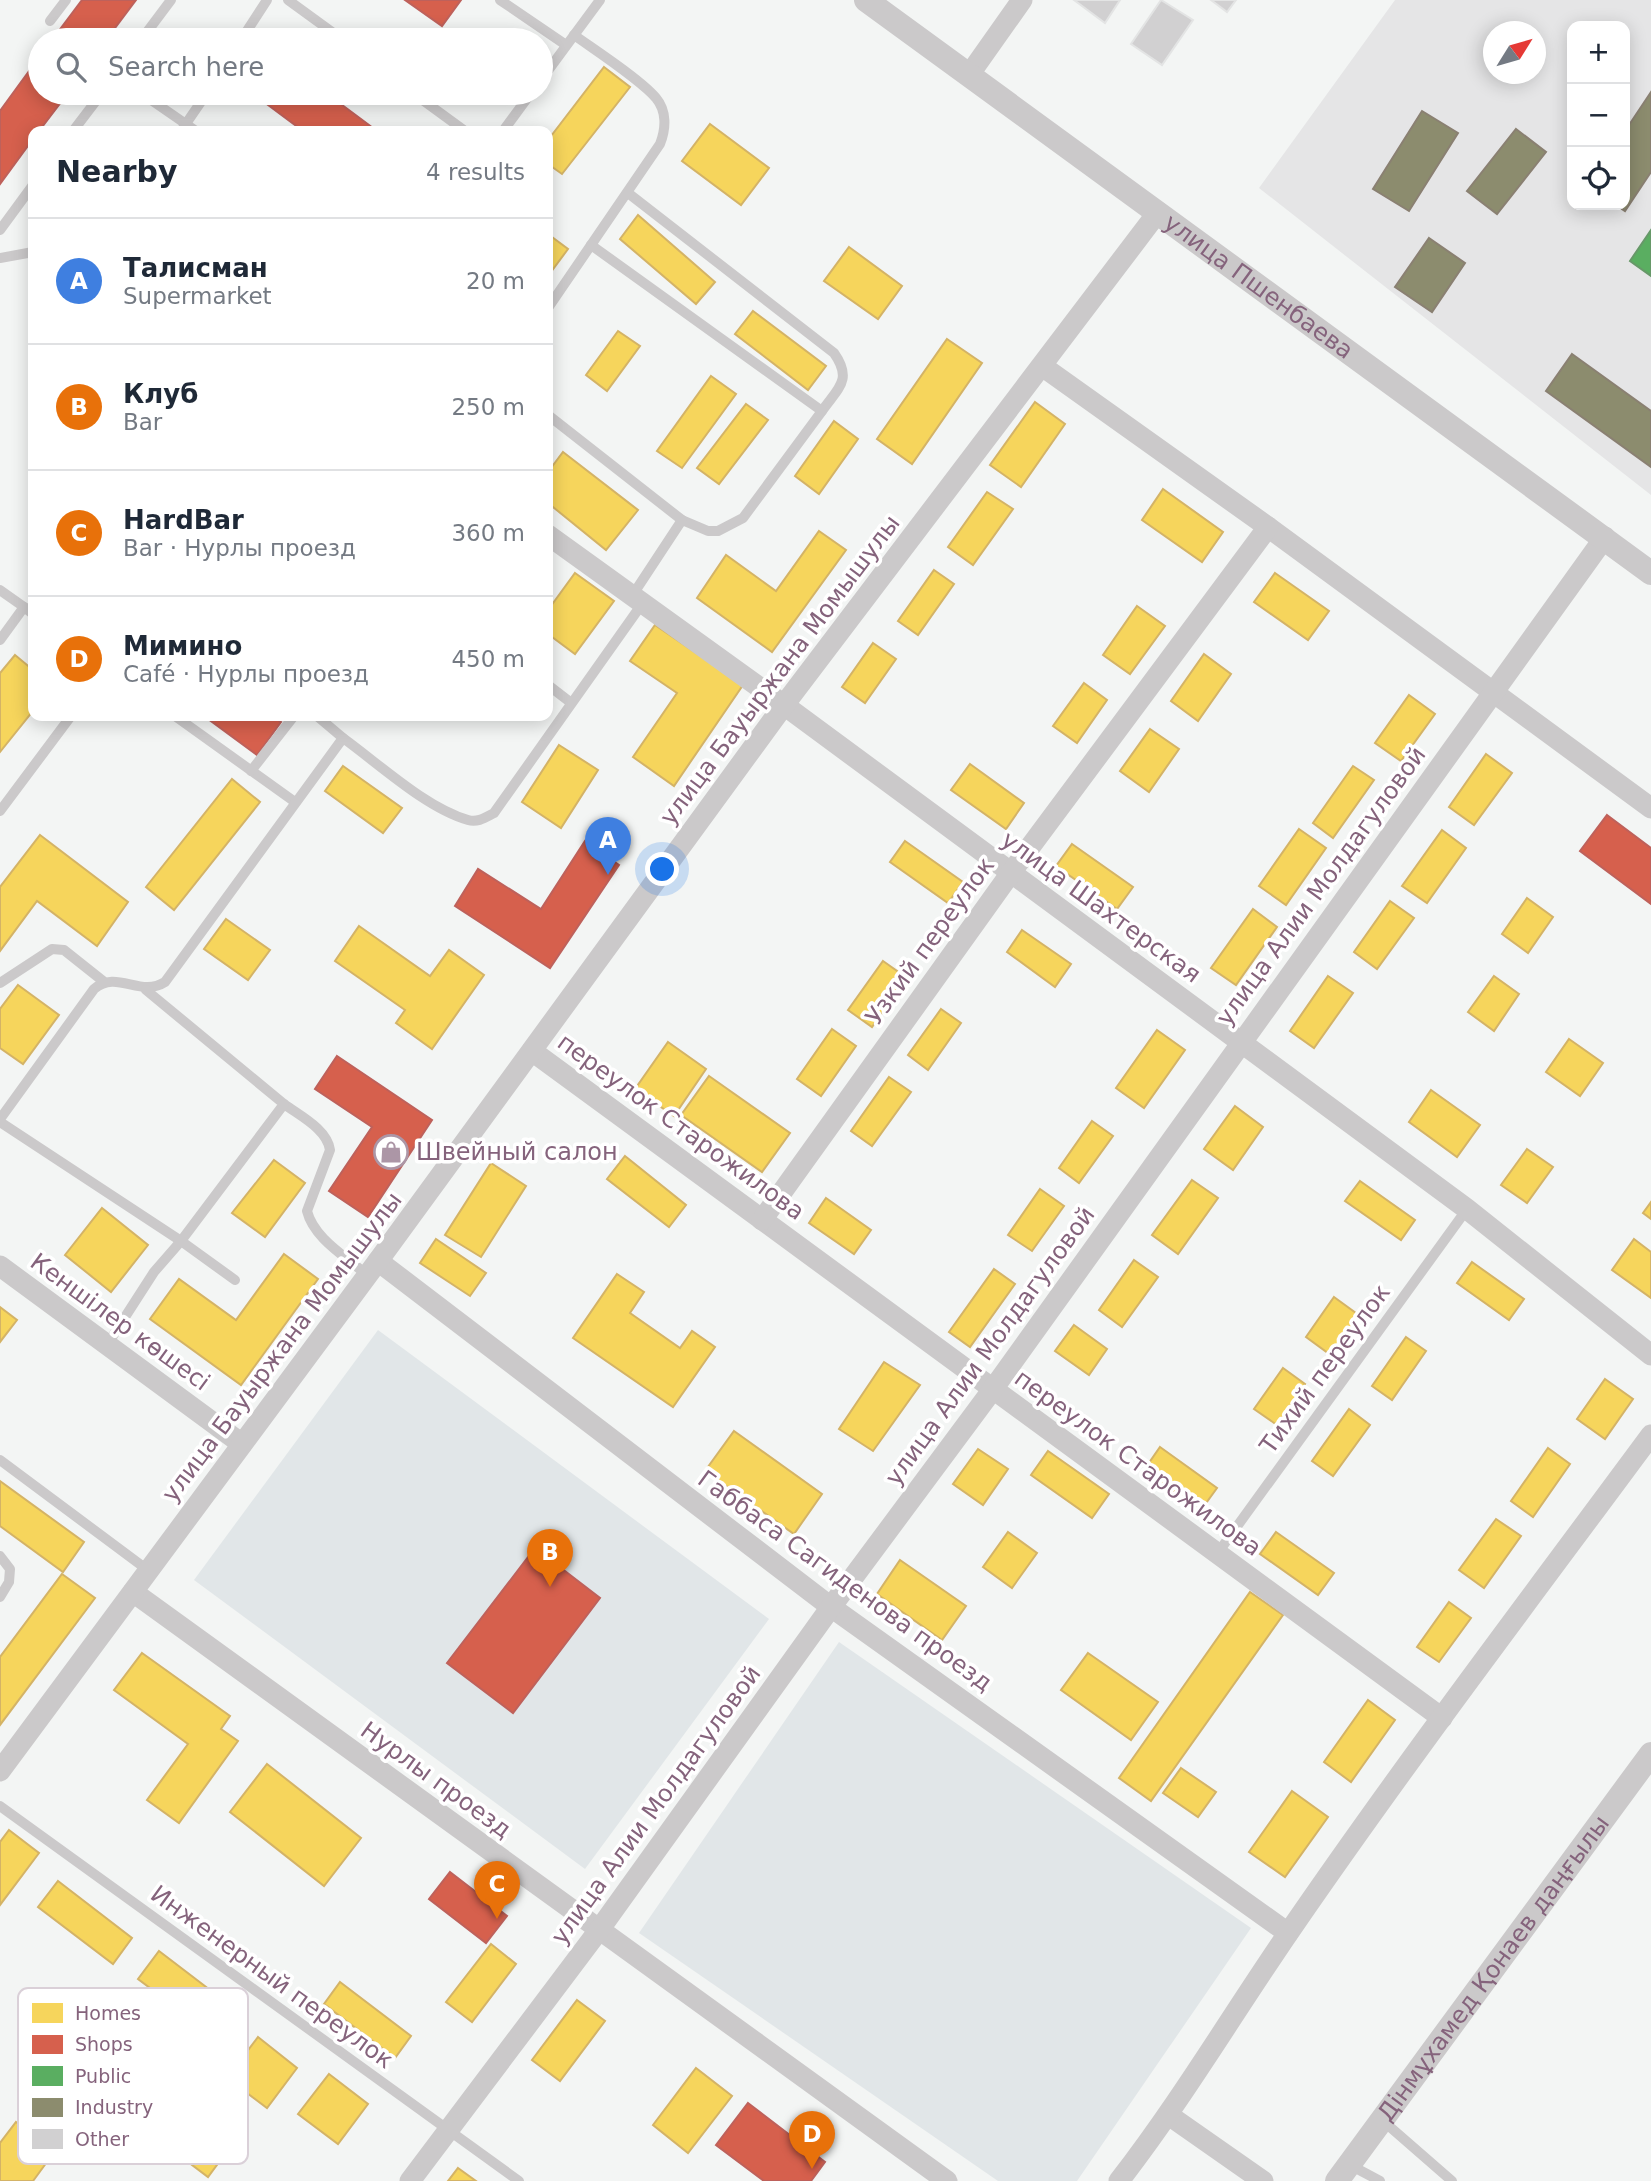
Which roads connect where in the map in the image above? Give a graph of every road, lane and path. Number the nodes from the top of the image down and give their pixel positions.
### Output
1 (66, 0) edge
2 (171, 0) edge
3 (267, 0) edge
4 (288, 0) edge
5 (500, 0) edge
6 (600, 0) edge
7 (866, 0) edge
8 (1022, 0) edge
9 (50, 21) dead end
10 (150, 28) edge
11 (249, 28) edge
12 (326, 28) edge
13 (541, 28) edge
14 (574, 35) junction
15 (553, 36) edge
16 (566, 45) junction
17 (553, 63) edge
18 (969, 75) junction
19 (93, 105) edge
20 (155, 105) edge
21 (199, 105) edge
22 (429, 105) edge
23 (522, 105) edge
24 (77, 126) edge
25 (181, 126) edge
26 (184, 126) edge
27 (458, 126) edge
28 (507, 126) edge
29 (28, 192) edge
30 (628, 193) junction
31 (1158, 212) junction
32 (0, 230) edge
33 (591, 245) junction
34 (28, 253) edge
35 (0, 258) edge
36 (553, 301) edge
37 (1042, 366) junction
38 (822, 411) junction
39 (553, 419) edge
40 (682, 520) junction
41 (1268, 527) junction
42 (1605, 537) junction
43 (553, 539) edge
44 (1651, 573) edge
45 (0, 590) edge
46 (637, 600) junction
47 (28, 609) edge
48 (28, 611) edge
49 (0, 640) edge
50 (553, 689) edge
51 (1492, 693) junction
52 (570, 702) junction
53 (784, 705) junction
54 (67, 721) edge
55 (183, 721) edge
56 (290, 721) edge
57 (323, 721) edge
58 (343, 738) junction
59 (251, 771) junction
60 (295, 802) junction
61 (1651, 808) edge
62 (0, 811) edge
63 (1010, 874) junction
64 (103, 981) junction
65 (0, 983) edge
66 (146, 990) junction
67 (1241, 1043) junction
68 (533, 1051) junction
69 (284, 1104) junction
70 (0, 1121) edge
71 (1467, 1209) junction
72 (762, 1220) junction
73 (181, 1241) junction
74 (0, 1266) edge
75 (373, 1268) junction
76 (235, 1280) dead end
77 (107, 1345) junction
78 (1651, 1354) edge
79 (993, 1390) junction
80 (1651, 1435) edge
81 (242, 1444) junction
82 (0, 1460) edge
83 (1217, 1554) junction
84 (0, 1556) edge
85 (149, 1570) junction
86 (133, 1592) junction
87 (0, 1597) edge
88 (831, 1607) junction
89 (1442, 1718) junction
90 (1651, 1754) edge
91 (0, 1771) edge
92 (0, 1806) edge
93 (599, 1930) junction
94 (1288, 1933) junction
95 (1170, 2116) junction
96 (1382, 2120) junction
97 (447, 2129) junction
98 (1344, 2173) edge
99 (410, 2181) edge
100 (519, 2181) edge
101 (947, 2181) edge
102 (1119, 2181) edge
103 (1263, 2181) edge
104 (1380, 2181) edge
105 (1452, 2181) edge

1 - 9 lane
2 - 10 lane
3 - 11 lane
4 - 12 lane
5 - 13 lane
6 - 14 lane
7 - 18 street, улица Пшенбаева
8 - 18 street
14 - 16 lane
14 - 30 lane
15 - 16 lane
16 - 17 lane
18 - 31 street, улица Пшенбаева
19 - 24 lane
20 - 25 lane
21 - 26 lane
22 - 27 lane
23 - 28 lane
29 - 32 lane
30 - 33 lane
30 - 38 lane
31 - 37 street, улица Бауыржана Момышулы
31 - 42 street, улица Пшенбаева
33 - 36 lane
33 - 38 lane
34 - 35 lane
37 - 41 street
37 - 53 street, улица Бауыржана Момышулы
38 - 40 lane
39 - 40 lane
40 - 46 lane
41 - 51 street
41 - 63 street, Узкий переулок
42 - 44 street, улица Пшенбаева
42 - 51 street, улица Алии Молдагуловой
43 - 46 street, улица Шахтерская
45 - 47 lane
46 - 52 lane
46 - 53 street, улица Шахтерская
48 - 49 lane
50 - 52 lane
51 - 61 street
51 - 67 street, улица Алии Молдагуловой
52 - 58 lane
53 - 63 street, улица Шахтерская
53 - 68 street, улица Бауыржана Момышулы
54 - 62 lane
55 - 59 lane
56 - 59 lane
57 - 58 lane
58 - 60 lane
59 - 60 lane
60 - 66 lane
63 - 67 street, улица Шахтерская
63 - 72 street, Узкий переулок
64 - 65 lane
64 - 66 lane
64 - 70 lane
66 - 69 lane
67 - 71 street, улица Шахтерская
67 - 79 street, улица Алии Молдагуловой
68 - 72 street, переулок Старожилова
68 - 75 street, улица Бауыржана Момышулы
69 - 73 lane
69 - 75 lane
70 - 73 lane
71 - 78 street, улица Шахтерская
71 - 83 lane, Тихий переулок
72 - 79 street, переулок Старожилова
73 - 76 lane
73 - 77 lane
74 - 77 street, Кеншілер көшесі
75 - 81 street, улица Бауыржана Момышулы
75 - 88 street, Габбаса Сагиденова проезд
77 - 81 street, Кеншілер көшесі
79 - 83 street, переулок Старожилова
79 - 88 street, улица Алии Молдагуловой
80 - 89 street
81 - 85 street, улица Бауыржана Момышулы
82 - 85 lane
83 - 89 street, переулок Старожилова
84 - 87 lane
85 - 86 street, улица Бауыржана Момышулы
86 - 91 street, улица Бауыржана Момышулы
86 - 93 street, Нурлы проезд
88 - 93 street, улица Алии Молдагуловой
88 - 94 street, Габбаса Сагиденова проезд
89 - 94 street
90 - 96 street, Дінмұхамед Қонаев даңғылы
92 - 97 lane, Инженерный переулок
93 - 97 street, улица Алии Молдагуловой
93 - 101 street, Нурлы проезд
94 - 95 street
95 - 102 street
95 - 103 street
96 - 98 street, Дінмұхамед Қонаев даңғылы
96 - 105 lane
97 - 99 street, улица Алии Молдагуловой
97 - 100 lane, Инженерный переулок
98 - 104 lane

